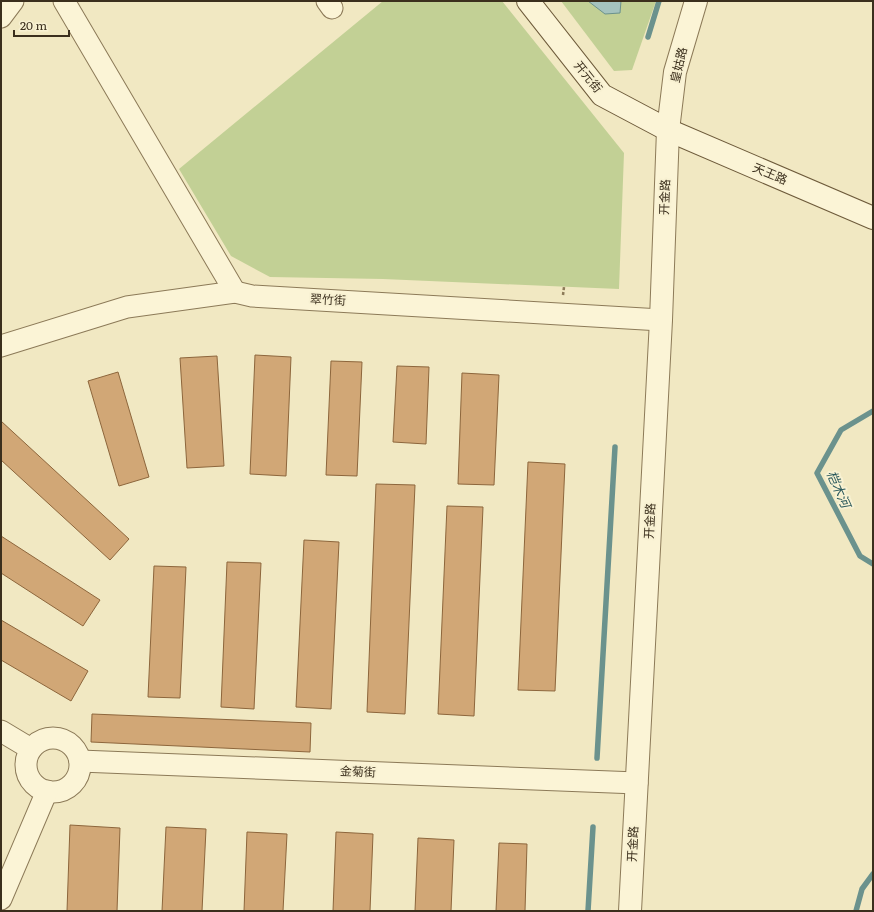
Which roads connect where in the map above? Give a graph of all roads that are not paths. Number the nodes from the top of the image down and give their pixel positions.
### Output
1 (13, 1) edge
2 (64, 1) edge
3 (528, 1) edge
4 (696, 1) edge
5 (1, 17) edge
6 (668, 130) junction
7 (873, 218) edge
8 (235, 292) junction
9 (661, 320) junction
10 (1, 346) edge
11 (1, 731) edge
12 (31, 749) junction
13 (80, 761) junction
14 (637, 783) junction
15 (47, 791) junction
16 (1, 899) edge
17 (630, 911) edge

1 - 5 street
2 - 8 street
3 - 6 street, 开元街
4 - 6 street, 皇姑路
6 - 7 street, 天王路
6 - 9 street, 开金路
8 - 9 street, 翠竹街
8 - 10 street, 翠竹街
9 - 14 street, 开金路
11 - 12 street
12 - 13 street
12 - 15 street
13 - 14 street, 金菊街
13 - 15 street
14 - 17 street, 开金路
15 - 16 street

